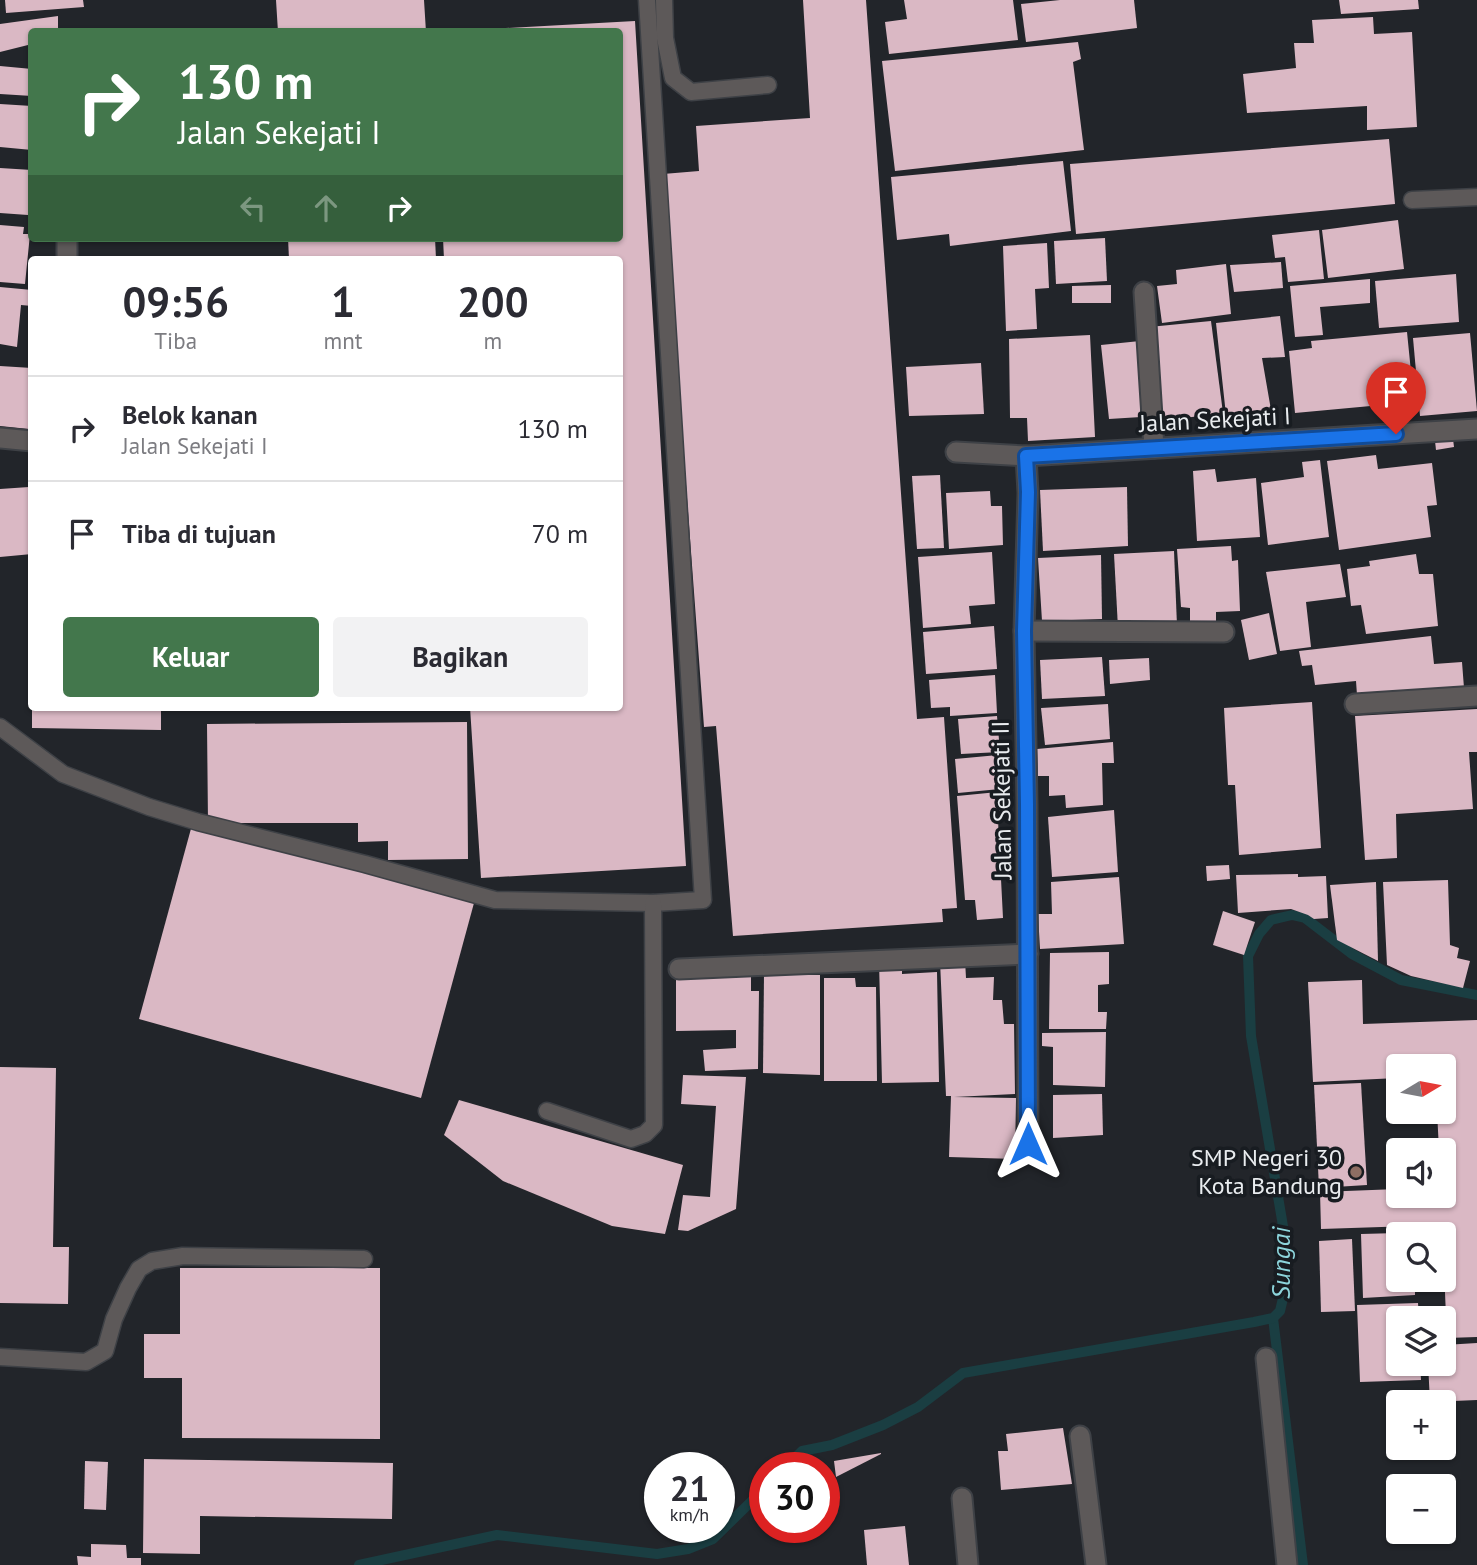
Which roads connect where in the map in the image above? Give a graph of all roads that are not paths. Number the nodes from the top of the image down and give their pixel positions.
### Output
1 (647, 0) edge
2 (664, 0) edge
3 (768, 85) dead end
4 (1477, 197) edge
5 (1412, 200) dead end
6 (1144, 292) dead end
7 (1477, 429) edge
8 (0, 438) edge
9 (28, 441) edge
10 (1154, 448) junction
11 (956, 452) dead end
12 (1026, 456) junction
13 (1024, 631) junction
14 (1224, 632) dead end
15 (1477, 696) edge
16 (1354, 704) dead end
17 (0, 727) edge
18 (653, 903) junction
19 (1028, 954) junction
20 (679, 969) dead end
21 (547, 1111) dead end
22 (1028, 1144) dead end
23 (363, 1259) dead end
24 (0, 1357) edge
25 (1266, 1358) dead end
26 (1080, 1436) dead end
27 (962, 1498) dead end
28 (968, 1565) edge
29 (1096, 1565) edge
30 (1287, 1565) edge

1 - 18 lane
2 - 3 lane
4 - 5 lane
6 - 10 street
7 - 10 street, Jalan Sekejati I
8 - 9 street
10 - 12 street, Jalan Sekejati I
11 - 12 street, Jalan Sekejati I
12 - 13 street, Jalan Sekejati II
13 - 14 street
13 - 19 street, Jalan Sekejati II
15 - 16 street
17 - 18 lane
18 - 21 lane
19 - 20 street
19 - 22 street, Jalan Sekejati II
23 - 24 lane
25 - 30 street
26 - 29 street
27 - 28 street

